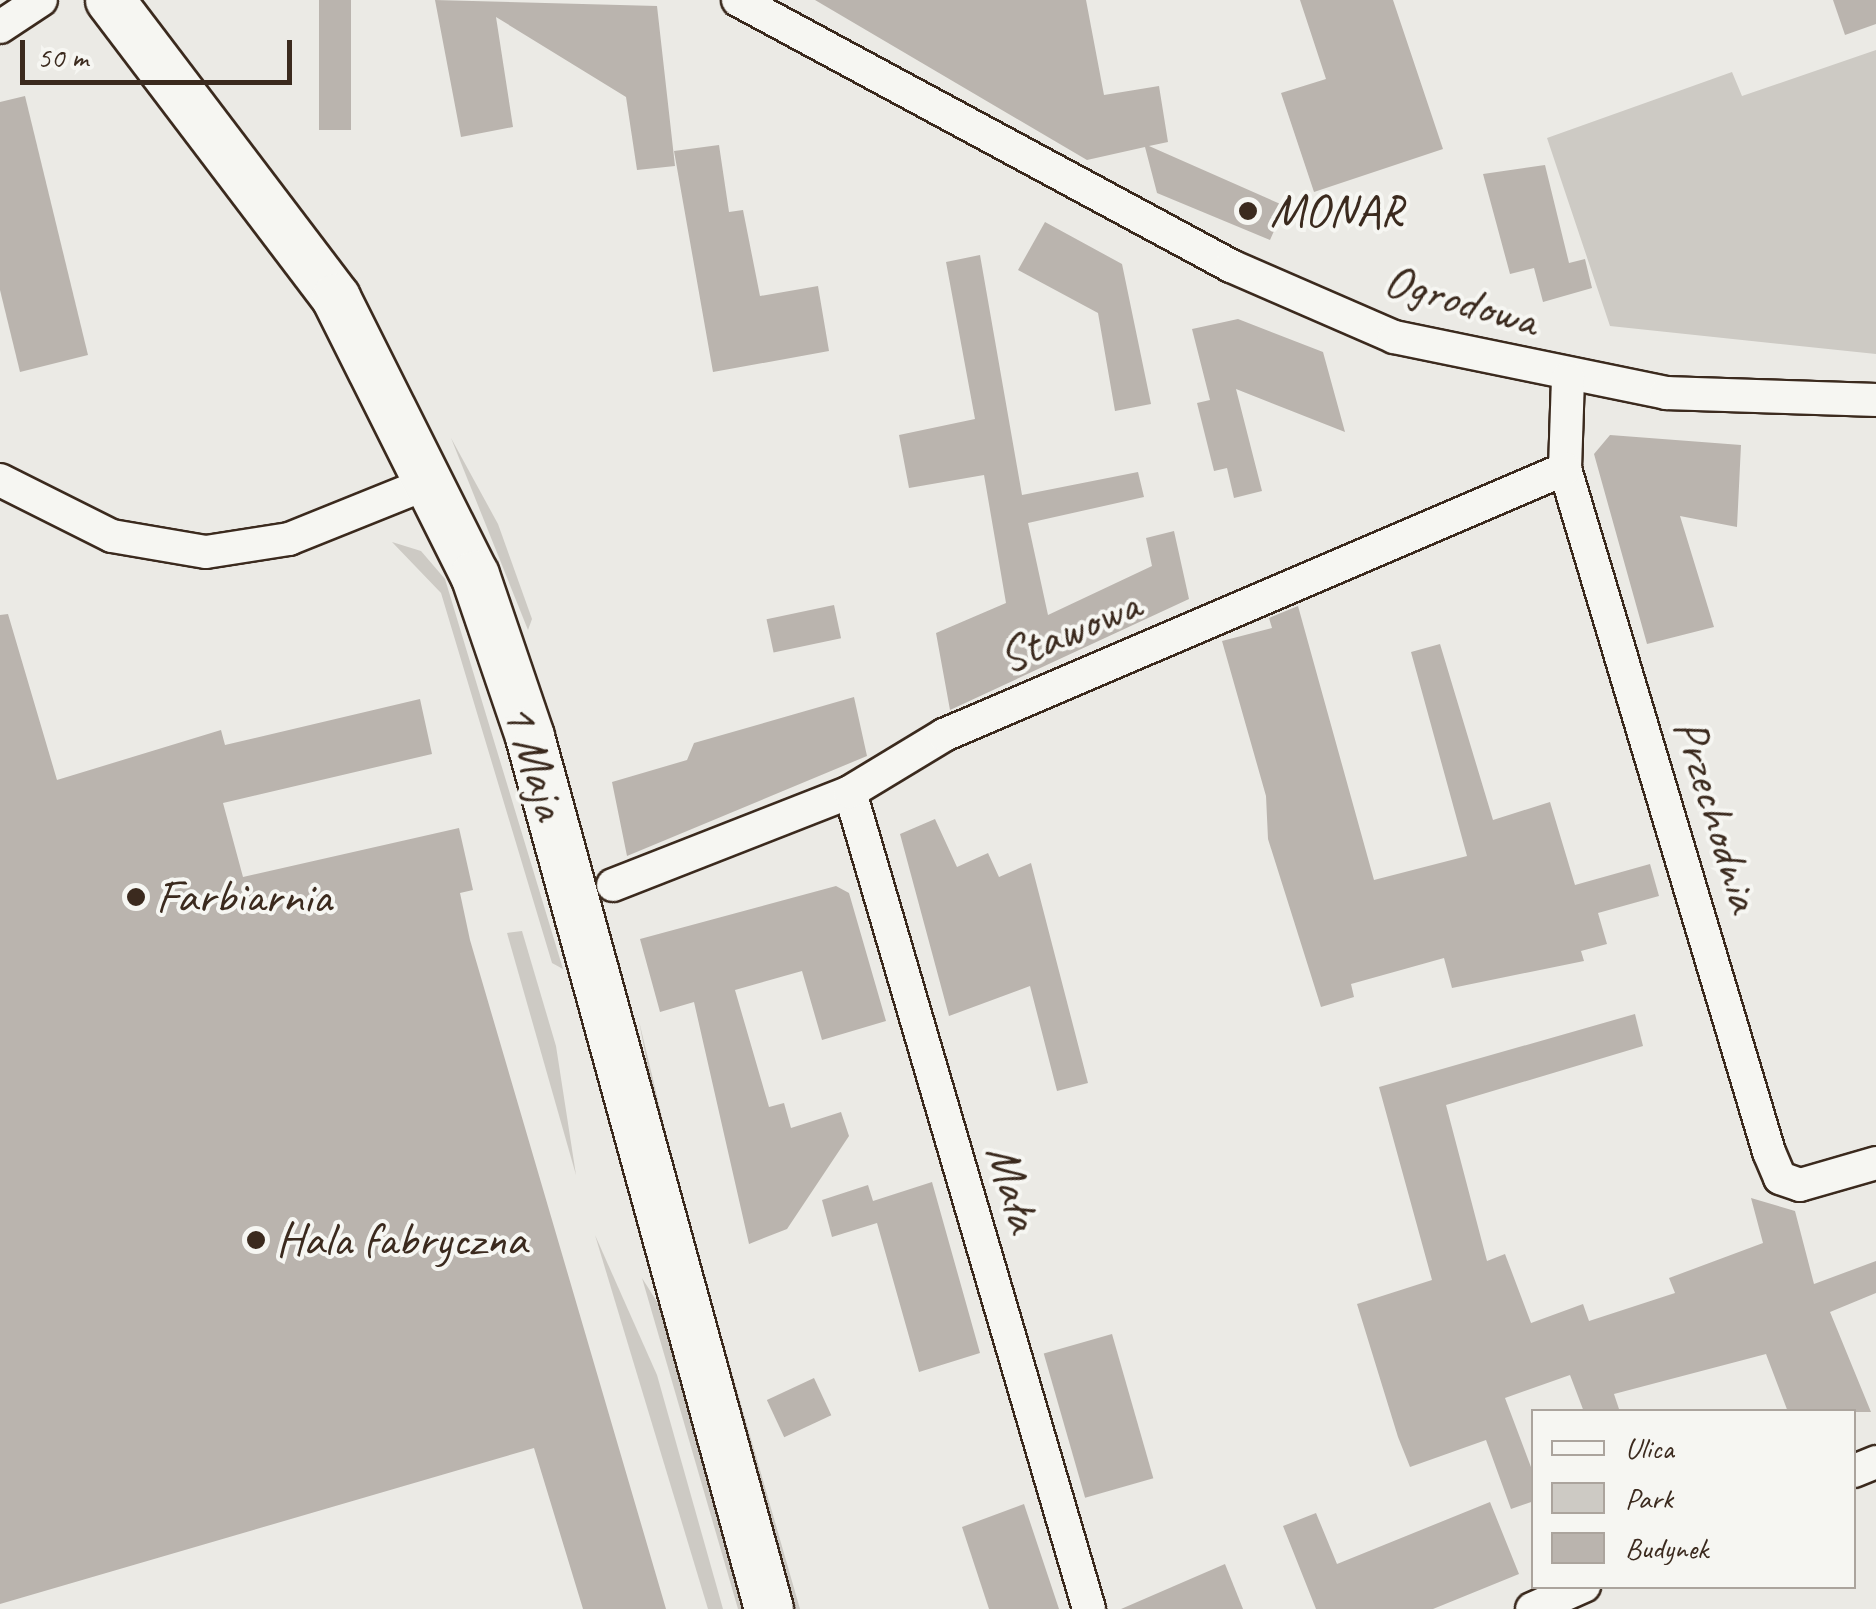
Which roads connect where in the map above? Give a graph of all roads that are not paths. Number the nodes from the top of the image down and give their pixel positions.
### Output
1 (41, 0) edge
2 (738, 0) edge
3 (123, 17) edge
4 (0, 27) edge
5 (1568, 378) junction
6 (1876, 400) edge
7 (1565, 469) junction
8 (0, 480) edge
9 (433, 481) junction
10 (850, 792) junction
11 (613, 886) dead end
12 (1876, 1163) edge
13 (1577, 1589) edge
14 (768, 1609) edge
15 (1089, 1609) edge
16 (1532, 1609) edge

1 - 4 street
2 - 5 street, Ogrodowa
3 - 9 main road, 1 Maja
5 - 6 street, Ogrodowa
5 - 7 street, Przechodnia
7 - 10 street, Stawowa
7 - 12 street, Przechodnia
8 - 9 street
9 - 14 main road, 1 Maja
10 - 11 street, Stawowa
10 - 15 street, Mała
13 - 16 street

